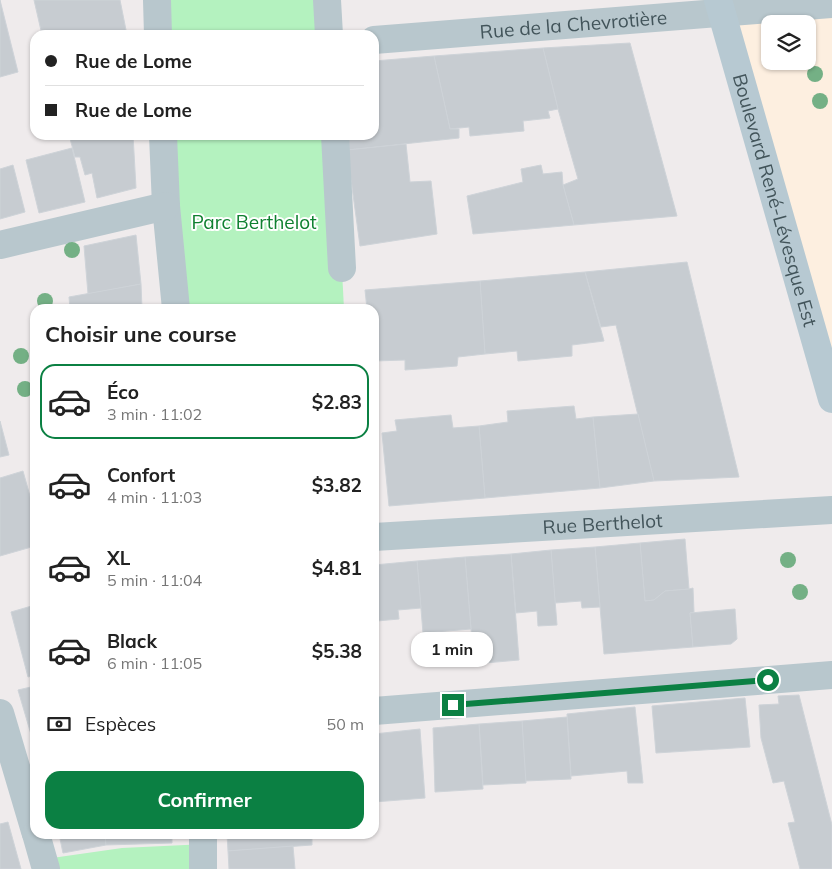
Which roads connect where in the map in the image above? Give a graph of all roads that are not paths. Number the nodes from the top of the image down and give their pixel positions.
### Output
1 (157, 0) edge
2 (327, 0) edge
3 (832, 4) edge
4 (720, 6) edge
5 (158, 30) edge
6 (330, 30) edge
7 (379, 40) edge
8 (163, 140) edge
9 (335, 140) edge
10 (166, 206) junction
11 (0, 245) edge
12 (342, 268) dead end
13 (176, 304) edge
14 (832, 400) edge
15 (832, 510) edge
16 (379, 537) edge
17 (832, 675) edge
18 (379, 712) edge
19 (0, 713) edge
20 (30, 815) edge
21 (37, 839) edge
22 (203, 839) edge
23 (46, 869) edge
24 (203, 869) edge

1 - 5 street
2 - 6 street
3 - 4 street, Rue de la Chevrotière
4 - 7 street, Rue de la Chevrotière
4 - 14 main road, Boulevard René-Lévesque Est
8 - 10 street
9 - 12 street
10 - 11 street
10 - 13 street
15 - 16 street, Rue Berthelot
17 - 18 street
19 - 20 street
21 - 23 street
22 - 24 street

